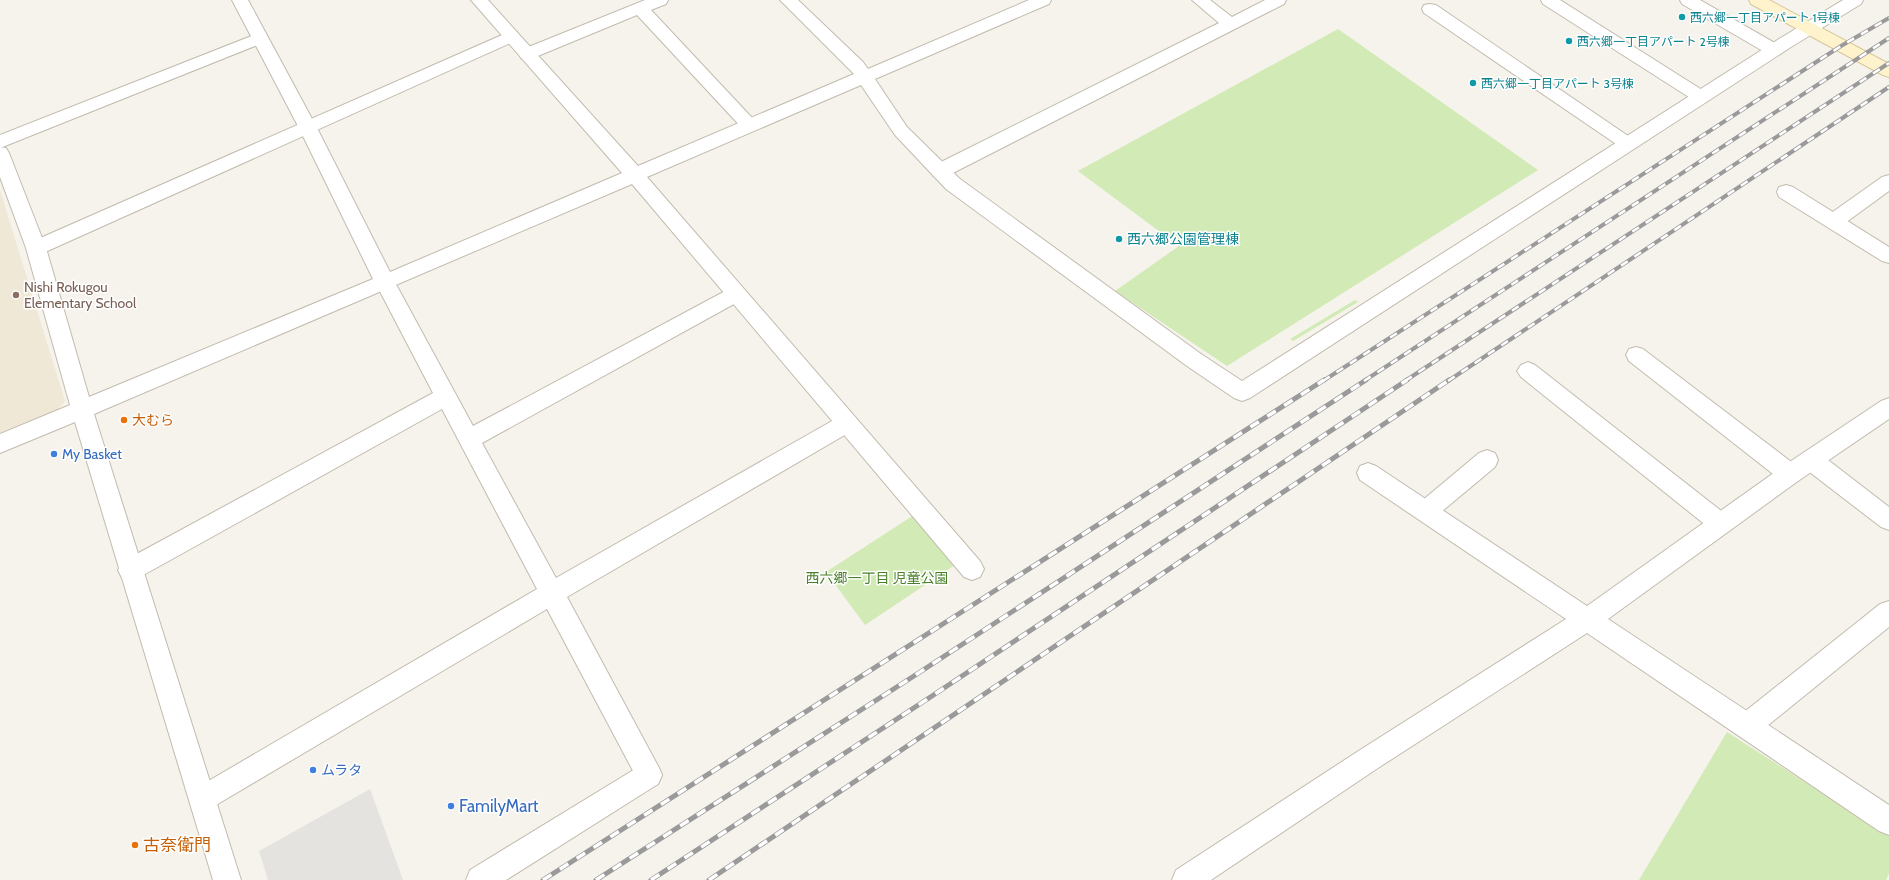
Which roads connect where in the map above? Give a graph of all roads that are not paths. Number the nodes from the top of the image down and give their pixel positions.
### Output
1 (479, 0) edge
2 (660, 0) edge
3 (788, 0) edge
4 (1043, 0) edge
5 (1200, 0) edge
6 (1278, 0) edge
7 (1549, 0) edge
8 (1688, 0) edge
9 (1758, 0) edge
10 (1854, 0) edge
11 (243, 1) edge
12 (640, 8) junction
13 (1430, 9) dead end
14 (1231, 24) junction
15 (1808, 28) junction
16 (511, 36) junction
17 (259, 38) junction
18 (1774, 50) junction
19 (527, 54) junction
20 (1889, 71) edge
21 (863, 77) junction
22 (1701, 97) junction
23 (748, 125) junction
24 (308, 128) junction
25 (0, 142) edge
26 (1628, 144) junction
27 (0, 153) edge
28 (940, 171) junction
29 (633, 174) junction
30 (1889, 182) edge
31 (1786, 192) dead end
32 (1834, 222) junction
33 (36, 248) junction
34 (1889, 256) edge
35 (384, 282) junction
36 (736, 294) junction
37 (1636, 355) dead end
38 (1528, 371) dead end
39 (446, 396) junction
40 (1889, 407) edge
41 (82, 410) junction
42 (847, 423) junction
43 (469, 439) junction
44 (0, 444) edge
45 (1487, 460) dead end
46 (1811, 460) junction
47 (1368, 473) dead end
48 (1790, 474) junction
49 (1426, 511) junction
50 (1889, 520) edge
51 (1721, 524) junction
52 (972, 569) dead end
53 (130, 570) junction
54 (552, 593) junction
55 (1889, 612) edge
56 (1588, 620) junction
57 (1747, 726) junction
58 (202, 799) junction
59 (1889, 821) edge
60 (227, 880) edge
61 (480, 880) edge
62 (1186, 880) edge

1 - 16 street
2 - 12 street
3 - 21 street
4 - 21 street
5 - 14 street
6 - 14 street
7 - 22 street
8 - 18 street
9 - 15 street
10 - 15 street
11 - 17 street
12 - 19 street
12 - 23 street
13 - 26 street
14 - 28 street
15 - 18 street
15 - 20 street
16 - 19 street
16 - 24 street
17 - 24 street
17 - 25 street
18 - 22 street
19 - 29 street
21 - 23 street
21 - 28 street
22 - 26 street
23 - 29 street
24 - 33 street
24 - 35 street
26 - 28 street
27 - 33 street
29 - 35 street
29 - 36 street
30 - 32 street
31 - 32 street
32 - 34 street
33 - 41 street
35 - 39 street
35 - 41 street
36 - 42 street
36 - 43 street
37 - 48 street
38 - 51 street
39 - 43 street
39 - 53 street
40 - 46 street
41 - 44 street
41 - 53 street
42 - 52 street
42 - 54 street
43 - 54 street
45 - 49 street
46 - 48 street
46 - 50 street
47 - 49 street
48 - 51 street
49 - 56 street
51 - 56 street
53 - 58 street
54 - 58 street
54 - 61 street
55 - 57 street
56 - 57 street
56 - 62 street
57 - 59 street
58 - 60 street

